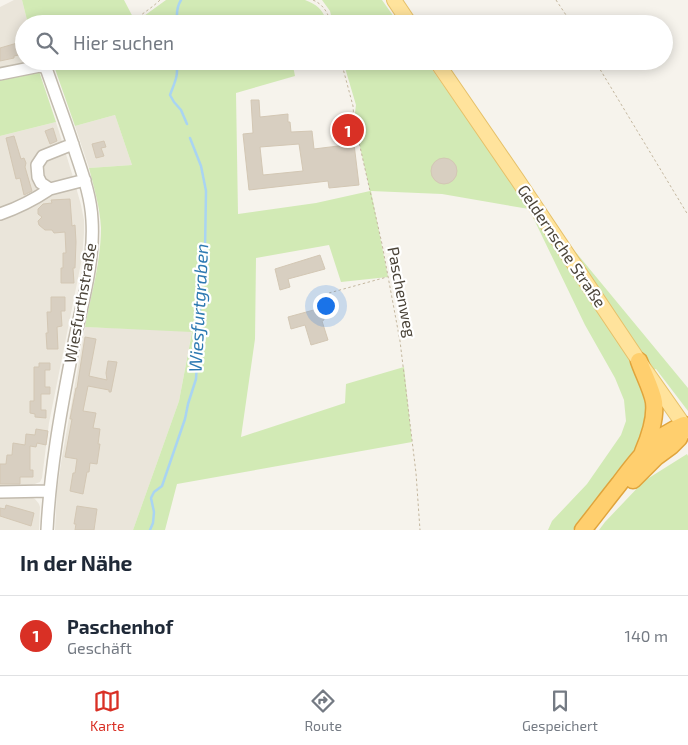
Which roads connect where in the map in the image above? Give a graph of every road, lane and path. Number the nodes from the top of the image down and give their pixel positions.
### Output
1 (160, 0) edge
2 (314, 0) edge
3 (394, 0) edge
4 (556, 0) edge
5 (142, 15) edge
6 (327, 15) edge
7 (404, 15) edge
8 (566, 15) edge
9 (20, 70) edge
10 (47, 70) edge
11 (343, 70) edge
12 (442, 70) edge
13 (599, 70) edge
14 (0, 74) edge
15 (73, 144) junction
16 (85, 180) junction
17 (50, 188) junction
18 (0, 214) edge
19 (688, 215) edge
20 (388, 277) junction
21 (329, 293) dead end
22 (639, 361) junction
23 (686, 428) edge
24 (688, 445) edge
25 (671, 446) junction
26 (642, 454) junction
27 (49, 491) junction
28 (0, 492) edge
29 (47, 530) edge
30 (420, 530) edge
31 (583, 530) edge
32 (591, 530) edge

1 - 5 path
2 - 6 path
3 - 7 main road
4 - 8 path
9 - 14 street, Wiesfurthstraße
10 - 15 street, Wiesfurthstraße
11 - 20 path, Paschenweg
12 - 22 main road, Geldernsche Straße
13 - 19 path
15 - 16 street, Wiesfurthstraße
15 - 17 street
16 - 17 street
16 - 27 street, Wiesfurthstraße
17 - 18 street
20 - 21 path
20 - 30 path, Paschenweg
22 - 23 main road, Geldernsche Straße
22 - 26 highway
23 - 25 highway
23 - 26 highway
24 - 25 highway
25 - 32 highway
26 - 31 highway
27 - 28 street
27 - 29 street, Wiesfurthstraße

